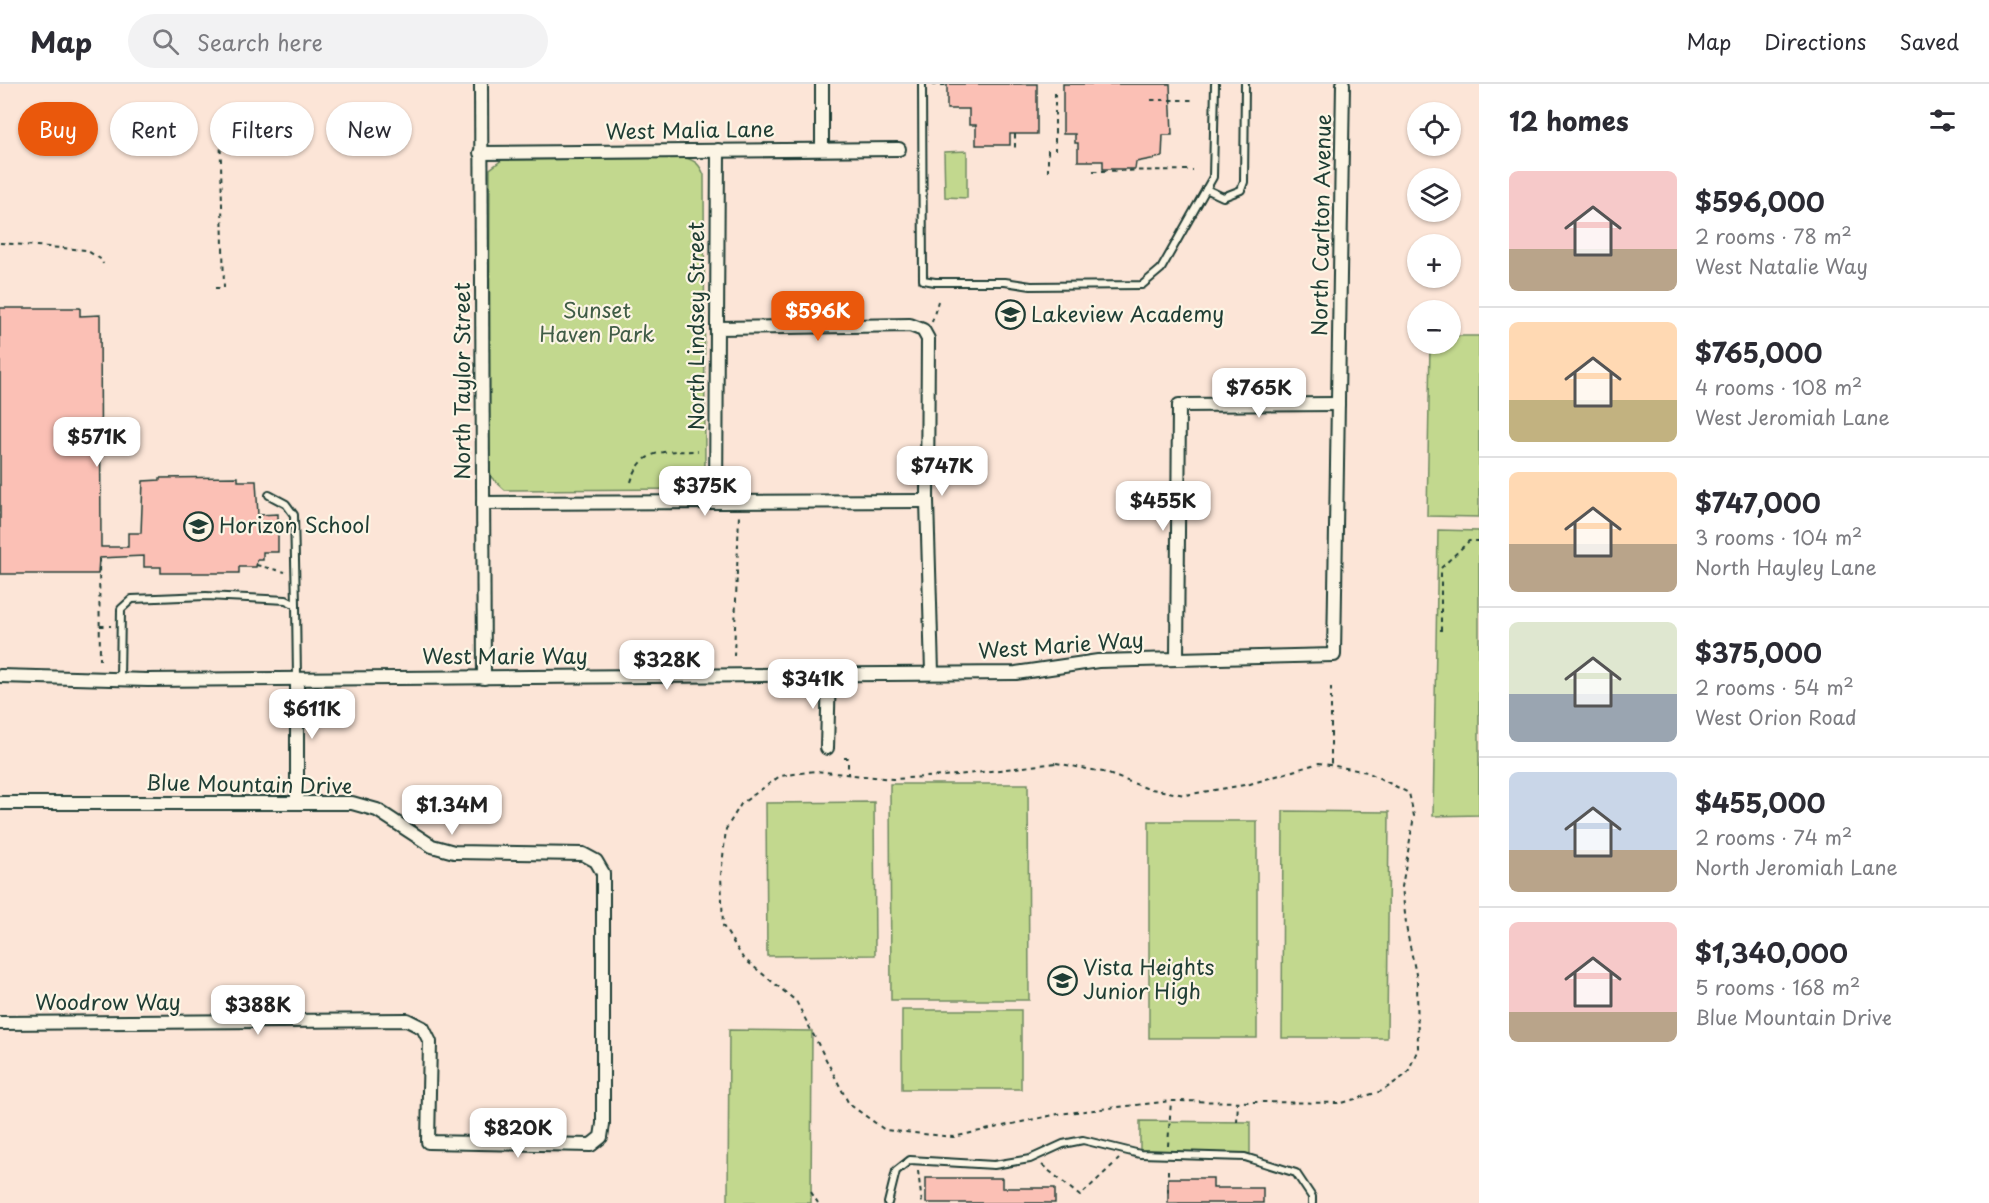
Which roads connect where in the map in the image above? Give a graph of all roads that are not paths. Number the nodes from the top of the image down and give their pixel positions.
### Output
1 (481, 84) edge
2 (822, 84) edge
3 (1215, 84) edge
4 (1245, 84) edge
5 (1343, 84) edge
6 (926, 85) edge
7 (822, 149) junction
8 (899, 149) dead end
9 (718, 150) junction
10 (480, 153) junction
11 (1206, 189) junction
12 (717, 328) junction
13 (1338, 404) junction
14 (269, 495) dead end
15 (927, 501) junction
16 (716, 502) junction
17 (483, 503) junction
18 (296, 605) junction
19 (1334, 655) joint
20 (1177, 659) junction
21 (932, 672) junction
22 (829, 673) junction
23 (0, 676) edge
24 (297, 678) junction
25 (484, 678) junction
26 (120, 680) junction
27 (827, 748) dead end
28 (297, 802) junction
29 (0, 803) edge
30 (0, 1023) edge
31 (428, 1142) joint
32 (888, 1203) edge
33 (1312, 1203) edge

1 - 10 street, North Taylor Street
2 - 7 street
3 - 11 lane
4 - 11 lane
5 - 13 street, North Carlton Avenue
6 - 11 lane
7 - 8 street, West Malia Lane
7 - 9 street, West Malia Lane
9 - 10 street, West Malia Lane
9 - 12 street, North Lindsey Street
10 - 17 street, North Taylor Street
12 - 15 street
12 - 16 street, North Lindsey Street
13 - 19 street, North Carlton Avenue
13 - 20 street
14 - 18 lane
15 - 16 street
15 - 21 street
16 - 17 street
17 - 25 street, North Taylor Street
18 - 24 lane
18 - 26 lane
19 - 20 street, West Marie Way
20 - 21 street, West Marie Way
21 - 22 street, West Marie Way
22 - 25 street, West Marie Way
22 - 27 street
23 - 26 street, West Marie Way
24 - 25 street, West Marie Way
24 - 26 street, West Marie Way
24 - 28 street
28 - 29 street, Blue Mountain Drive
28 - 31 street, Blue Mountain Drive
30 - 31 street, Woodrow Way
32 - 33 lane

